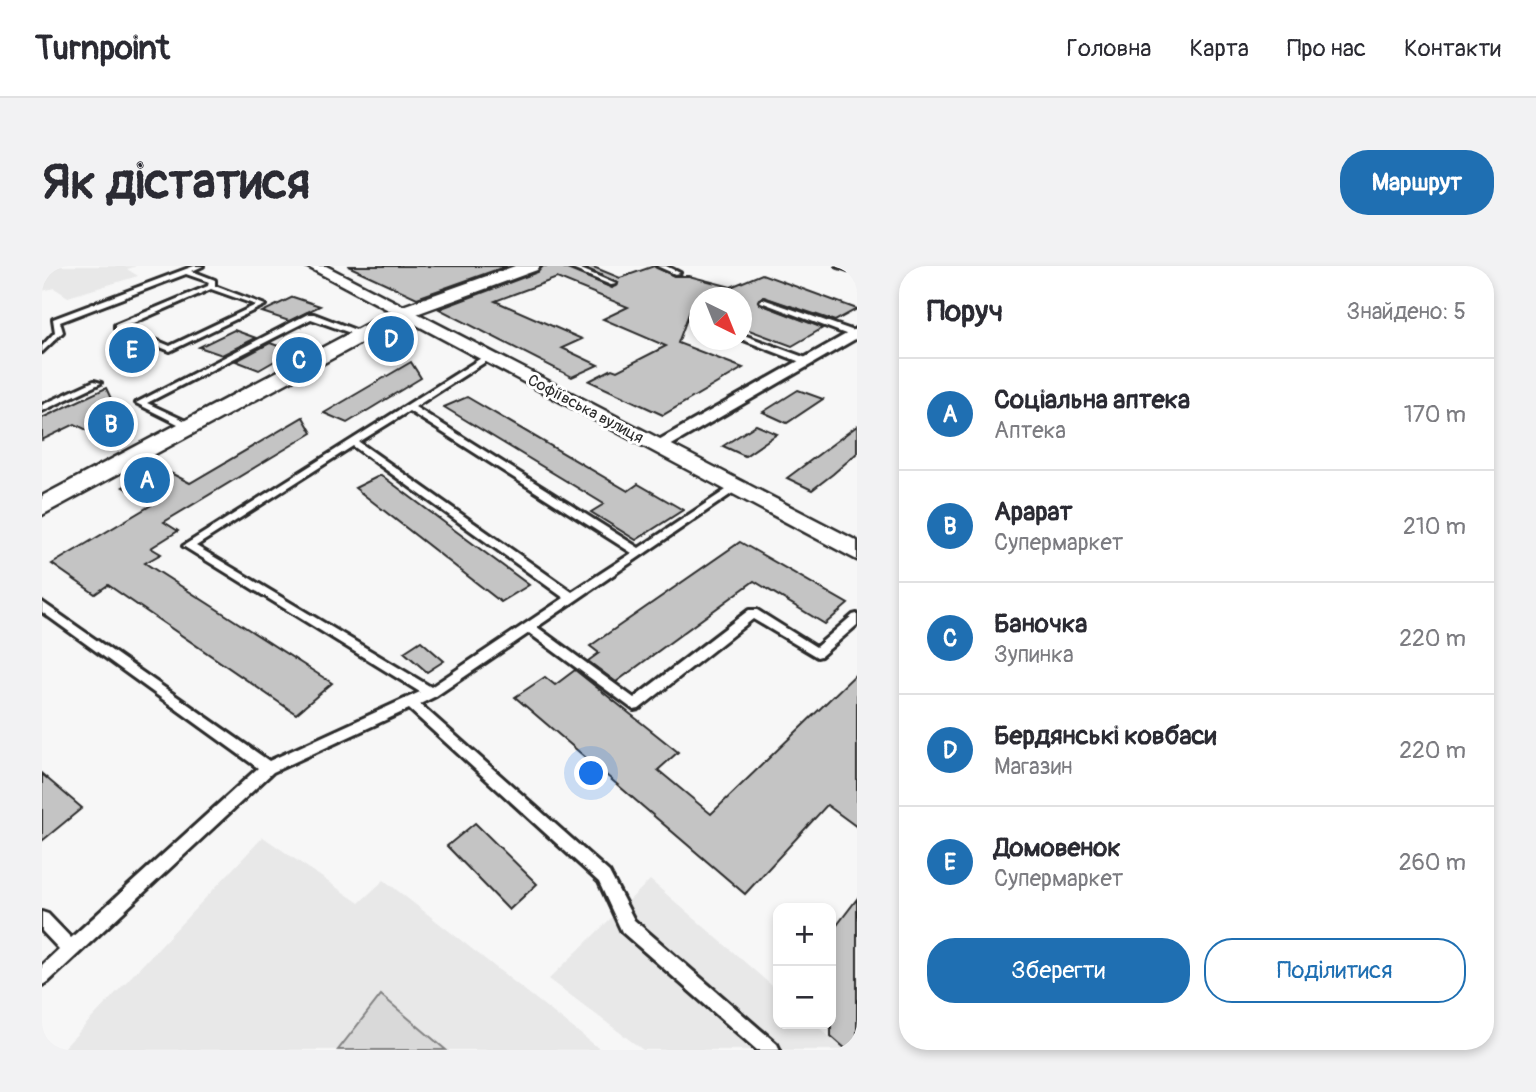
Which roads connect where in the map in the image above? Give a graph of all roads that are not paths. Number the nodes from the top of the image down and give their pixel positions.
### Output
1 (200, 266) edge
2 (314, 266) edge
3 (531, 266) edge
4 (568, 266) edge
5 (660, 266) edge
6 (840, 266) edge
7 (187, 271) junction
8 (857, 271) edge
9 (677, 273) dead end
10 (613, 284) dead end
11 (211, 287) junction
12 (763, 301) dead end
13 (404, 312) junction
14 (856, 333) edge
15 (362, 334) junction
16 (752, 340) edge
17 (42, 351) edge
18 (489, 357) junction
19 (806, 361) junction
20 (97, 383) dead end
21 (409, 407) junction
22 (42, 408) edge
23 (189, 426) junction
24 (353, 442) junction
25 (657, 446) junction
26 (735, 488) junction
27 (42, 507) edge
28 (857, 552) edge
29 (640, 553) junction
30 (572, 598) junction
31 (42, 606) edge
32 (857, 618) edge
33 (529, 627) junction
34 (431, 693) junction
35 (411, 703) junction
36 (268, 768) junction
37 (42, 920) edge
38 (71, 949) junction
39 (42, 976) edge
40 (771, 1050) edge

1 - 7 lane
2 - 13 street, Софіївська вулиця
3 - 13 main road
4 - 10 lane
5 - 9 lane
6 - 8 lane
7 - 11 lane
7 - 17 lane
11 - 11 lane
12 - 14 lane
13 - 15 main road
13 - 18 street, Софіївська вулиця
14 - 19 street
15 - 23 main road
15 - 23 lane
16 - 19 lane
18 - 21 lane
18 - 25 street, Софіївська вулиця
19 - 25 street
20 - 22 lane
21 - 24 lane
21 - 29 lane
23 - 27 main road
24 - 30 lane
24 - 34 lane
25 - 26 street, Софіївська вулиця
26 - 28 street, Софіївська вулиця
26 - 29 lane
29 - 30 lane
30 - 33 lane
31 - 36 lane
32 - 33 lane
33 - 34 lane
34 - 35 lane
35 - 36 lane
35 - 40 lane
36 - 38 lane
37 - 38 lane
38 - 39 lane

